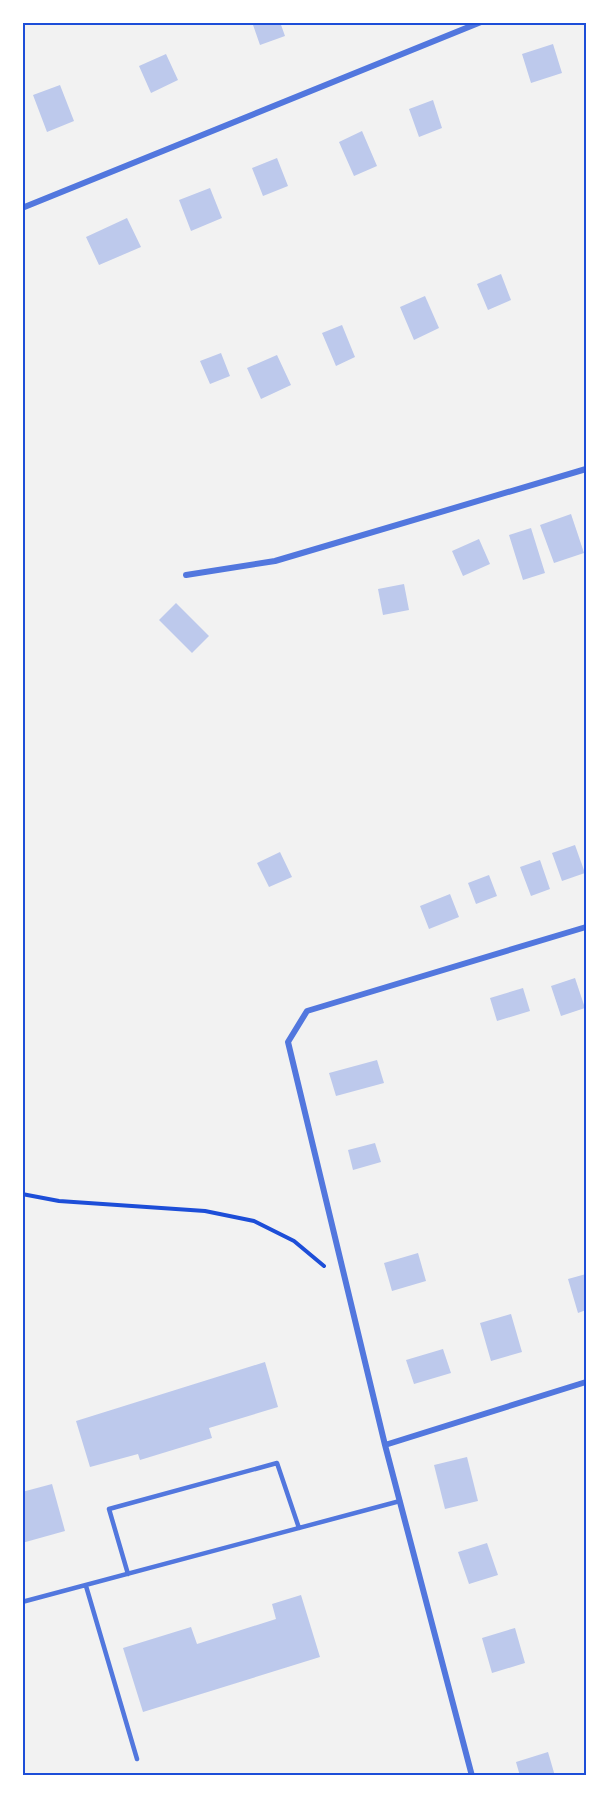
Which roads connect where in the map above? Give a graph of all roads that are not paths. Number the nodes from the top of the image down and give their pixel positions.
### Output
1 (482, 22) edge
2 (22, 208) edge
3 (586, 468) edge
4 (186, 575) dead end
5 (586, 927) edge
6 (586, 1382) edge
7 (385, 1445) junction
8 (400, 1501) junction
9 (299, 1528) junction
10 (128, 1574) junction
11 (86, 1586) junction
12 (22, 1602) edge
13 (137, 1759) dead end
14 (472, 1776) edge

1 - 2 street
3 - 4 street
5 - 7 street
6 - 7 street
7 - 8 street
8 - 9 lane
8 - 14 street
9 - 10 lane
9 - 10 lane
10 - 11 lane
11 - 12 lane
11 - 13 lane

